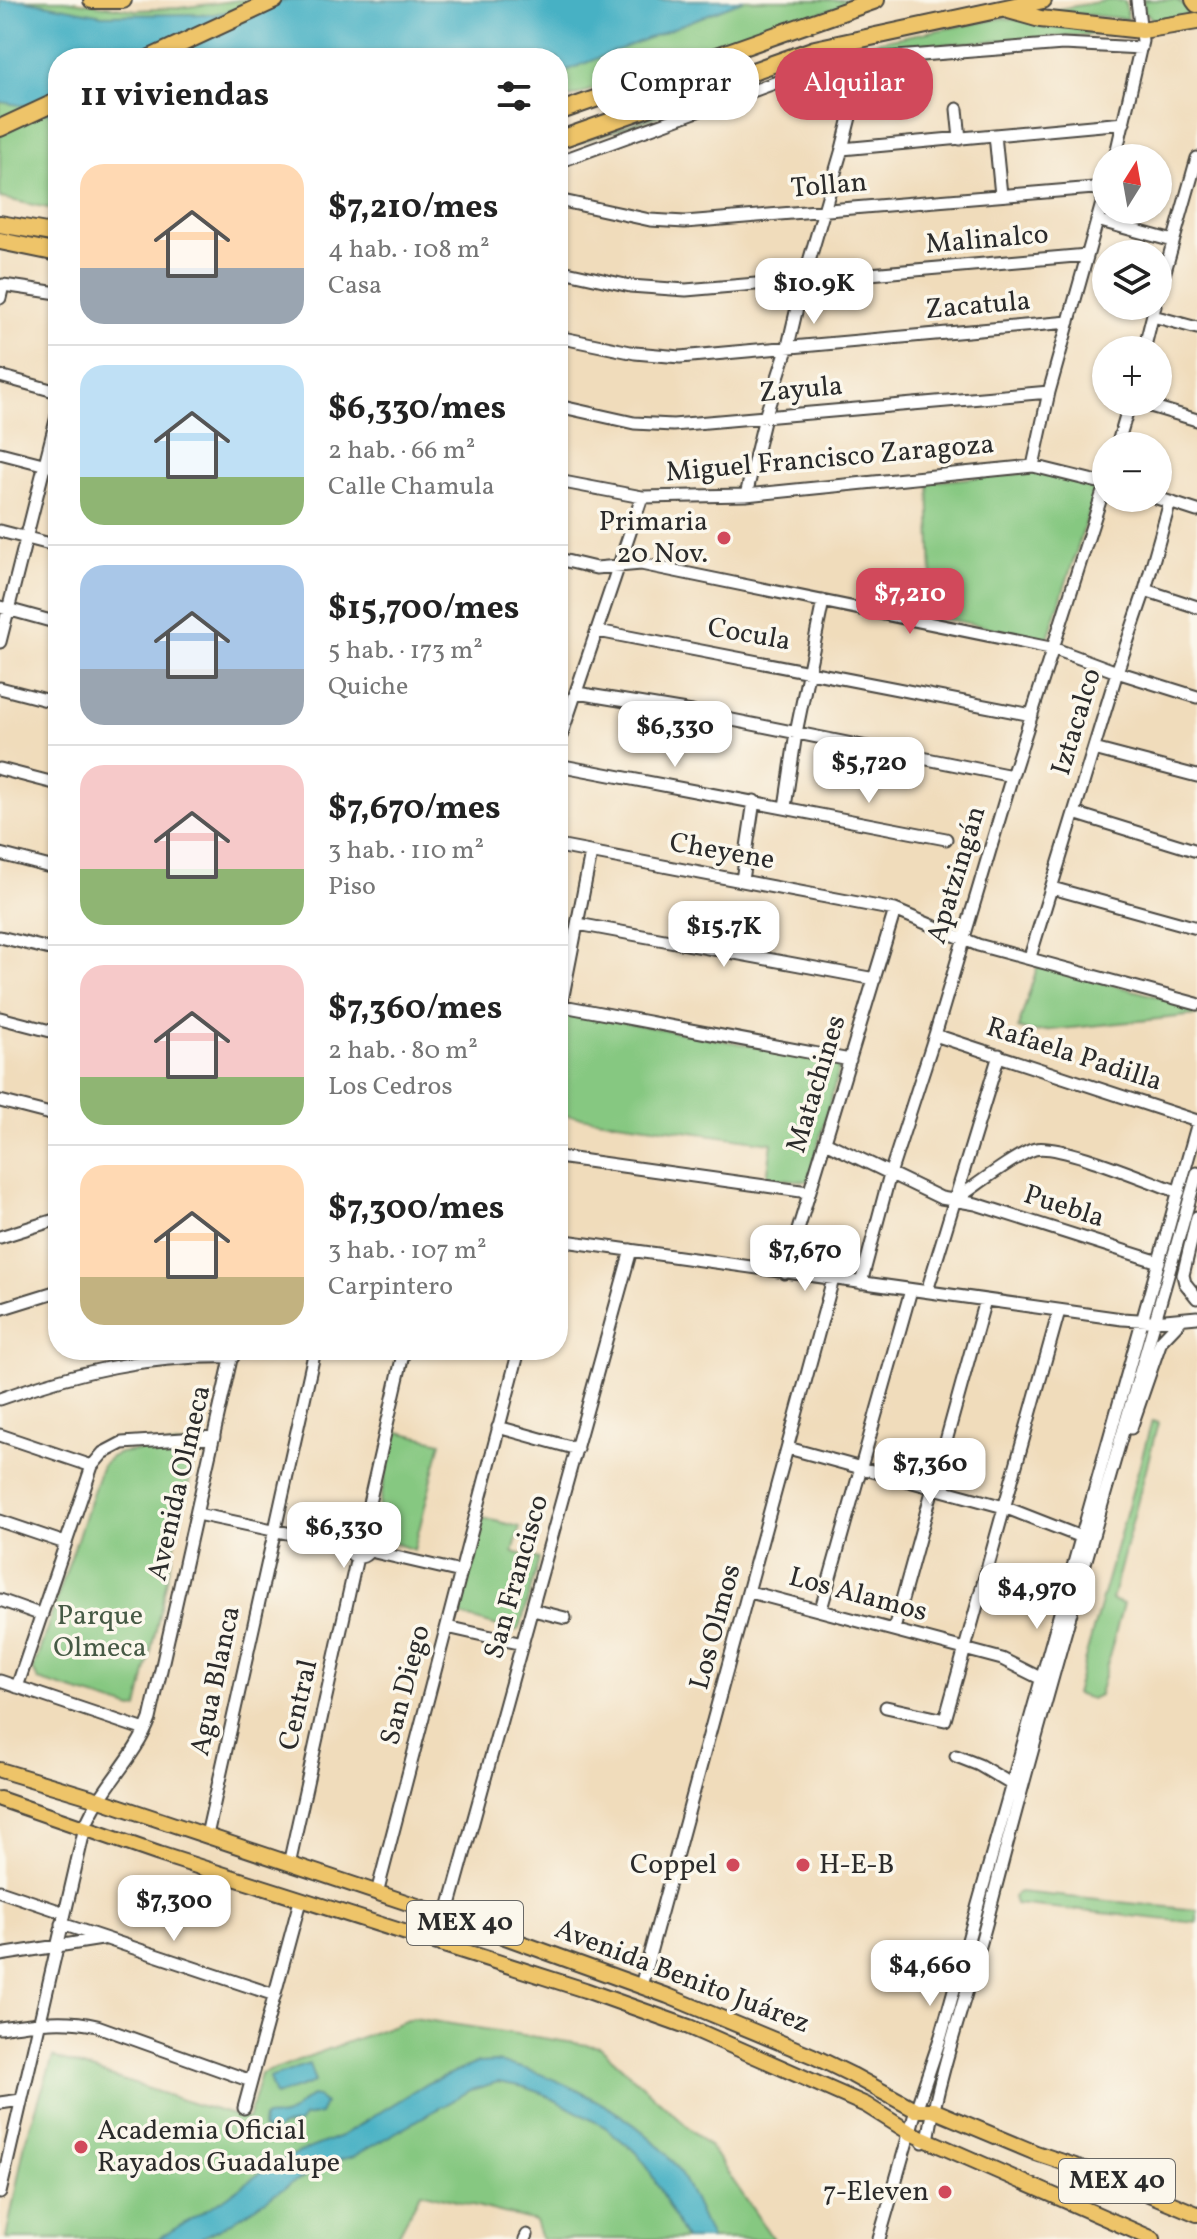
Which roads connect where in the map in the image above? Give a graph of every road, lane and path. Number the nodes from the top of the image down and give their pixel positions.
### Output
1 (92, 0) edge
2 (123, 0) edge
3 (275, 0) edge
4 (876, 0) edge
5 (1043, 0) edge
6 (1137, 0) edge
7 (1001, 8) junction
8 (1197, 21) edge
9 (1142, 30) junction
10 (172, 48) edge
11 (1141, 48) junction
12 (933, 53) edge
13 (775, 81) edge
14 (48, 106) edge
15 (568, 108) edge
16 (957, 109) dead end
17 (849, 120) edge
18 (1124, 123) junction
19 (0, 128) edge
20 (995, 135) junction
21 (568, 136) edge
22 (960, 139) junction
23 (1119, 144) edge
24 (842, 149) junction
25 (568, 158) edge
26 (1197, 158) edge
27 (1092, 189) edge
28 (1001, 195) junction
29 (568, 202) edge
30 (824, 211) junction
31 (0, 224) edge
32 (1096, 224) edge
33 (1111, 224) edge
34 (48, 232) edge
35 (0, 241) edge
36 (1173, 241) junction
37 (1172, 245) edge
38 (48, 251) edge
39 (1087, 255) junction
40 (568, 272) edge
41 (803, 282) junction
42 (48, 292) edge
43 (0, 298) edge
44 (1172, 318) edge
45 (1069, 322) junction
46 (1197, 328) edge
47 (568, 339) edge
48 (788, 346) junction
49 (0, 376) edge
50 (48, 389) edge
51 (1049, 392) junction
52 (568, 408) edge
53 (1172, 412) edge
54 (765, 417) junction
55 (1197, 420) edge
56 (48, 449) edge
57 (0, 453) edge
58 (44, 464) junction
59 (48, 465) edge
60 (1033, 466) junction
61 (1092, 480) edge
62 (568, 483) edge
63 (746, 495) junction
64 (642, 497) junction
65 (1172, 503) edge
66 (1197, 511) edge
67 (1097, 512) edge
68 (1167, 512) edge
69 (0, 531) edge
70 (26, 537) junction
71 (48, 543) edge
72 (568, 561) edge
73 (620, 565) junction
74 (1145, 590) junction
75 (823, 601) junction
76 (1197, 607) edge
77 (4, 608) edge
78 (48, 620) edge
79 (598, 631) junction
80 (0, 642) edge
81 (1055, 649) junction
82 (809, 670) junction
83 (1117, 672) junction
84 (0, 688) edge
85 (577, 693) junction
86 (1197, 697) edge
87 (48, 700) edge
88 (1032, 715) junction
89 (568, 718) edge
90 (796, 733) junction
91 (1094, 749) junction
92 (568, 767) edge
93 (0, 769) edge
94 (1012, 776) junction
95 (1197, 776) edge
96 (48, 781) edge
97 (754, 801) junction
98 (785, 807) junction
99 (1074, 813) junction
100 (946, 839) dead end
101 (568, 848) edge
102 (1197, 851) edge
103 (591, 853) junction
104 (0, 854) edge
105 (48, 866) edge
106 (742, 880) junction
107 (1052, 888) junction
108 (895, 910) junction
109 (578, 924) junction
110 (1197, 928) edge
111 (0, 937) edge
112 (963, 939) junction
113 (48, 949) edge
114 (1030, 957) junction
115 (568, 969) edge
116 (875, 979) junction
117 (1197, 1004) edge
118 (568, 1007) edge
119 (0, 1018) edge
120 (48, 1030) edge
121 (935, 1035) junction
122 (999, 1055) junction
123 (850, 1060) junction
124 (0, 1101) edge
125 (48, 1113) edge
126 (1197, 1123) edge
127 (825, 1142) junction
128 (568, 1158) edge
129 (1197, 1173) edge
130 (890, 1174) junction
131 (808, 1192) junction
132 (1179, 1192) junction
133 (1193, 1196) edge
134 (955, 1200) junction
135 (1197, 1217) edge
136 (48, 1222) edge
137 (0, 1237) edge
138 (568, 1241) edge
139 (631, 1250) junction
140 (1159, 1262) junction
141 (785, 1273) junction
142 (833, 1279) junction
143 (861, 1283) junction
144 (911, 1290) junction
145 (927, 1291) junction
146 (48, 1294) edge
147 (1197, 1298) edge
148 (985, 1300) junction
149 (0, 1309) edge
150 (1059, 1311) junction
151 (1197, 1317) edge
152 (1182, 1319) junction
153 (1141, 1321) junction
154 (1155, 1321) junction
155 (165, 1360) edge
156 (231, 1360) edge
157 (313, 1360) edge
158 (402, 1360) edge
159 (516, 1360) edge
160 (0, 1399) edge
161 (498, 1427) junction
162 (0, 1435) edge
163 (214, 1437) junction
164 (788, 1448) junction
165 (577, 1449) junction
166 (1117, 1455) junction
167 (92, 1466) junction
168 (860, 1468) junction
169 (932, 1488) junction
170 (1004, 1507) junction
171 (197, 1514) junction
172 (0, 1521) edge
173 (274, 1530) junction
174 (362, 1534) junction
175 (1081, 1537) junction
176 (65, 1543) junction
177 (348, 1546) junction
178 (370, 1551) junction
179 (357, 1557) junction
180 (461, 1572) junction
181 (750, 1592) junction
182 (0, 1600) edge
183 (821, 1609) junction
184 (533, 1610) junction
185 (42, 1615) junction
186 (565, 1618) dead end
187 (447, 1627) junction
188 (894, 1629) junction
189 (523, 1644) junction
190 (964, 1648) junction
191 (1042, 1679) junction
192 (0, 1681) edge
193 (17, 1687) junction
194 (886, 1707) dead end
195 (145, 1730) junction
196 (956, 1756) dead end
197 (0, 1770) edge
198 (1011, 1784) junction
199 (0, 1799) edge
200 (97, 1799) junction
201 (1003, 1814) junction
202 (85, 1827) junction
203 (207, 1835) junction
204 (1004, 1855) junction
205 (289, 1864) junction
206 (0, 1891) edge
207 (377, 1893) junction
208 (300, 1901) junction
209 (447, 1916) junction
210 (64, 1919) junction
211 (105, 1939) junction
212 (55, 1948) junction
213 (0, 1955) edge
214 (641, 1986) junction
215 (585, 1990) junction
216 (275, 1995) junction
217 (38, 2022) junction
218 (0, 2028) edge
219 (251, 2081) junction
220 (21, 2100) junction
221 (0, 2103) edge
222 (244, 2108) dead end
223 (916, 2110) junction
224 (933, 2110) junction
225 (908, 2139) junction
226 (928, 2140) junction
227 (0, 2193) edge
228 (1197, 2214) edge
229 (879, 2239) edge
230 (1153, 2239) edge

1 - 2 highway
3 - 10 highway
4 - 15 highway
5 - 7 highway
6 - 9 street
7 - 9 highway
7 - 21 highway
8 - 9 highway
9 - 11 street
11 - 12 street
11 - 18 street
13 - 25 street
14 - 19 highway
16 - 22 street
17 - 24 street
18 - 20 street
18 - 23 street
20 - 22 street
20 - 28 street
22 - 24 street
24 - 30 street
26 - 36 street
27 - 28 street, Tollan
28 - 30 street, Tollan
29 - 30 street, Tollan
30 - 41 street
31 - 34 highway
32 - 39 street
33 - 36 street
35 - 38 highway
36 - 37 street
39 - 41 street, Malinalco
39 - 45 street
40 - 41 street, Malinalco
41 - 48 street
42 - 43 street
44 - 46 street
45 - 48 street, Zacatula
45 - 51 street
47 - 48 street, Zacatula
48 - 54 street
49 - 50 street
51 - 54 street, Zayula
51 - 60 street
52 - 54 street, Zayula
53 - 55 street
54 - 63 street
56 - 58 street
57 - 58 street
58 - 59 street
58 - 70 street
60 - 61 street, Miguel Francisco Zaragoza
60 - 63 street, Miguel Francisco Zaragoza
62 - 64 street, Miguel Francisco Zaragoza
63 - 64 street, Miguel Francisco Zaragoza
64 - 73 street
65 - 66 street
67 - 81 street, Apatzingán
68 - 74 street, Iztacalco
69 - 70 street
70 - 71 street
70 - 77 street
72 - 73 street
73 - 75 street
73 - 79 street
74 - 76 street
74 - 83 street, Iztacalco
75 - 81 street
75 - 82 street
77 - 78 street
77 - 80 street
79 - 82 street, Cocula
79 - 85 street
81 - 83 street
81 - 88 street, Apatzingán
82 - 88 street, Cocula
82 - 90 street
83 - 86 street
83 - 91 street, Iztacalco
84 - 87 street
85 - 89 street
85 - 90 street
88 - 94 street, Apatzingán
90 - 94 street
90 - 98 street
91 - 95 street
91 - 99 street, Iztacalco
92 - 97 street
93 - 96 street
94 - 112 street, Apatzingán
97 - 98 street
97 - 106 street
98 - 100 street
99 - 102 street
99 - 107 street, Iztacalco
101 - 103 street, Cheyene
103 - 106 street, Cheyene
103 - 109 street
104 - 105 street
106 - 108 street, Cheyene
107 - 110 street
107 - 114 street, Iztacalco
108 - 112 street, Cheyene
108 - 116 street, Matachines
109 - 115 street
109 - 116 street
111 - 113 street
112 - 114 street, Cheyene
112 - 121 street, Apatzingán
114 - 117 street, Cheyene
116 - 123 street, Matachines
118 - 123 street
119 - 120 street
121 - 122 street, Rafaela Padilla
121 - 130 street, Apatzingán
122 - 126 street, Rafaela Padilla
122 - 134 street
123 - 127 street, Matachines
124 - 125 street
126 - 132 street
127 - 130 street, Puebla
127 - 131 street, Matachines
128 - 131 street
129 - 133 street
130 - 134 street, Puebla
130 - 143 street, Apatzingán
131 - 141 street, Matachines
132 - 134 street
132 - 140 street
133 - 154 street
134 - 140 street, Puebla
134 - 145 street
135 - 147 street
136 - 137 street
138 - 139 street
139 - 141 street
139 - 165 street, San Francisco
140 - 153 street
141 - 142 street
142 - 143 street
142 - 164 street, Los Olmos
143 - 144 street
144 - 145 street
144 - 168 street
145 - 148 street
146 - 149 street
148 - 150 street
148 - 169 street
150 - 153 street
150 - 170 street
151 - 152 street
152 - 154 street
152 - 166 street
153 - 154 street
153 - 175 street
154 - 166 street
155 - 160 street
156 - 163 street, Avenida Olmeca
157 - 173 street, Agua Blanca
158 - 174 street
159 - 161 street, San Diego
161 - 165 street
161 - 180 street, San Diego
162 - 167 street
163 - 167 street
163 - 171 street, Avenida Olmeca
164 - 168 street
164 - 181 street, Los Olmos
165 - 184 street, San Francisco
166 - 204 street
167 - 176 street
168 - 169 street
168 - 183 street
169 - 170 street
169 - 188 street
170 - 175 street
170 - 190 street
171 - 173 street
171 - 195 street, Avenida Olmeca
172 - 176 street
173 - 177 street
173 - 203 street, Agua Blanca
174 - 177 street
174 - 178 street
175 - 191 street
176 - 185 street
177 - 179 street
178 - 179 street
178 - 180 street
179 - 205 street, Central
180 - 187 street, San Diego
181 - 183 street, Los Alamos
181 - 214 street, Los Olmos
182 - 185 street
183 - 188 street, Los Alamos
184 - 186 street
184 - 189 street, San Francisco
185 - 193 street
187 - 189 street
187 - 207 street, San Diego
188 - 190 street, Los Alamos
189 - 209 street, San Francisco
190 - 191 street, Los Alamos
190 - 194 street
191 - 198 street
192 - 193 street
193 - 195 street
195 - 200 street, Avenida Olmeca
196 - 198 street
197 - 200 main road, Avenida Benito Juárez / MEX 40
198 - 201 street
199 - 202 main road, Avenida Benito Juárez / MEX 40
200 - 202 street, Avenida Olmeca
200 - 203 main road, Avenida Benito Juárez / MEX 40
201 - 204 street
201 - 223 street
202 - 208 main road, Avenida Benito Juárez / MEX 40
202 - 210 street, Avenida Olmeca
203 - 205 main road, Avenida Benito Juárez / MEX 40
204 - 224 street
205 - 207 main road, Avenida Benito Juárez / MEX 40
206 - 210 street
207 - 209 main road, Avenida Benito Juárez / MEX 40
208 - 215 main road, Avenida Benito Juárez / MEX 40
208 - 216 street
209 - 214 main road, Avenida Benito Juárez / MEX 40
210 - 211 street
210 - 212 street, Avenida Olmeca
211 - 212 street
211 - 216 street
212 - 213 street
212 - 217 street, Avenida Olmeca
214 - 215 main road
214 - 223 main road, Avenida Benito Juárez / MEX 40
215 - 225 main road, Avenida Benito Juárez / MEX 40
216 - 219 street
217 - 218 street
217 - 219 street
217 - 220 street, Avenida Olmeca
219 - 222 street
220 - 221 street
220 - 227 street, Avenida Olmeca
223 - 224 main road, Avenida Benito Juárez / MEX 40
223 - 225 street
224 - 226 street
224 - 228 main road, Avenida Benito Juárez / MEX 40
225 - 226 main road, Avenida Benito Juárez / MEX 40
225 - 229 street
226 - 230 main road, Avenida Benito Juárez / MEX 40

